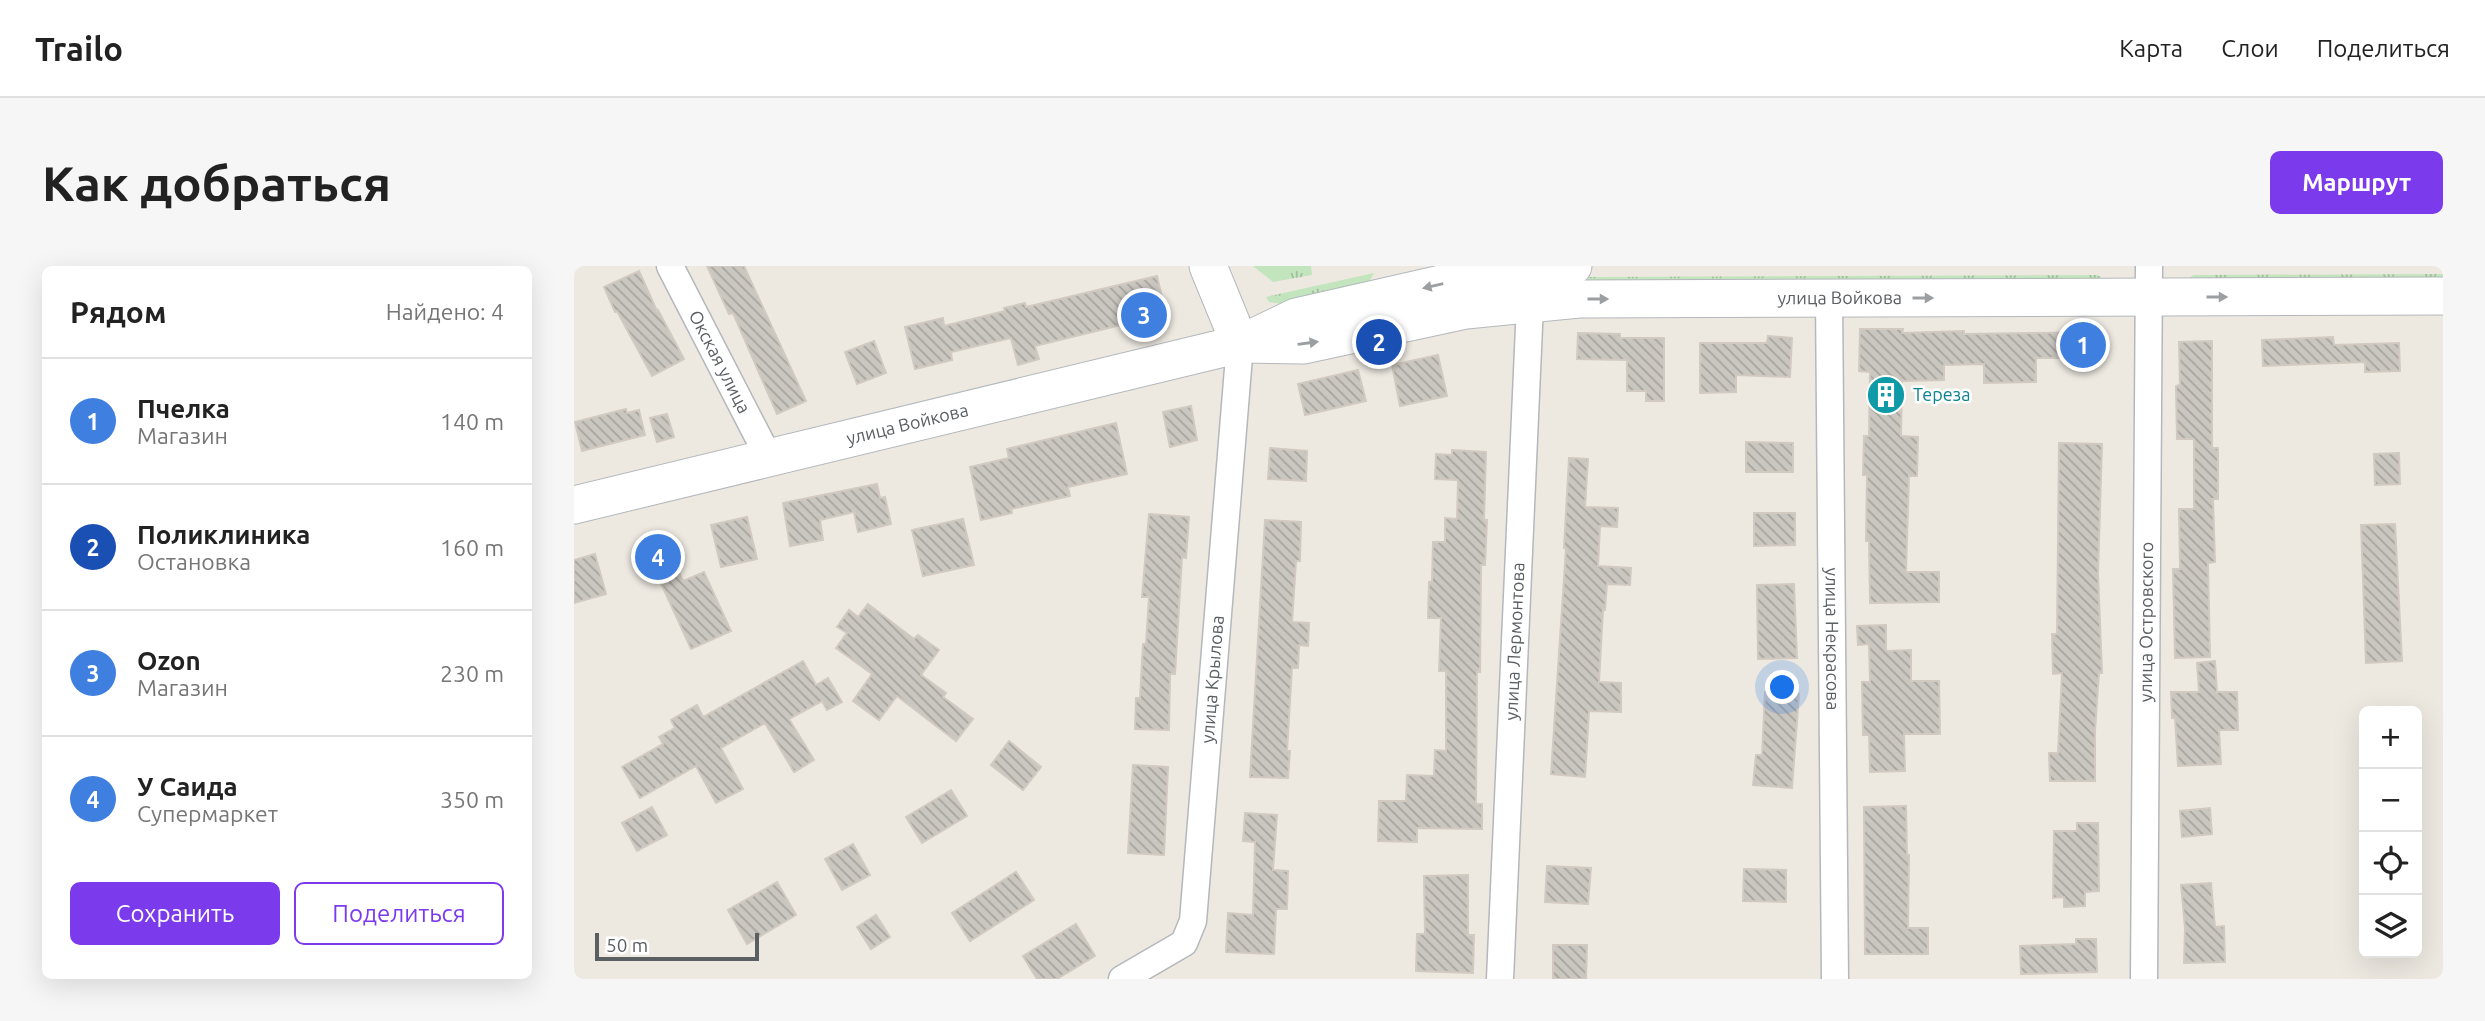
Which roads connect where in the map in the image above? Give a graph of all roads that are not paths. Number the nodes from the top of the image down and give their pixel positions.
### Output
1 (670, 266) edge
2 (1208, 266) edge
3 (1573, 266) edge
4 (2149, 282) edge
5 (2443, 296) edge
6 (1829, 299) junction
7 (1530, 304) junction
8 (1240, 344) junction
9 (769, 458) junction
10 (574, 505) edge
11 (1122, 979) edge
12 (1500, 979) edge
13 (1835, 979) edge
14 (2144, 979) edge

1 - 9 street, Окская улица
2 - 8 main road
3 -> 8 main road, улица Войкова
4 -> 5 main road, улица Войкова
6 -> 4 main road, улица Войкова
4 - 14 street, улица Островского
7 -> 6 main road, улица Войкова
6 - 13 street, улица Некрасова
8 -> 7 main road, улица Войкова
7 - 12 street, улица Лермонтова
8 - 9 main road, улица Войкова
8 - 11 street, улица Крылова
9 - 10 main road, улица Войкова

